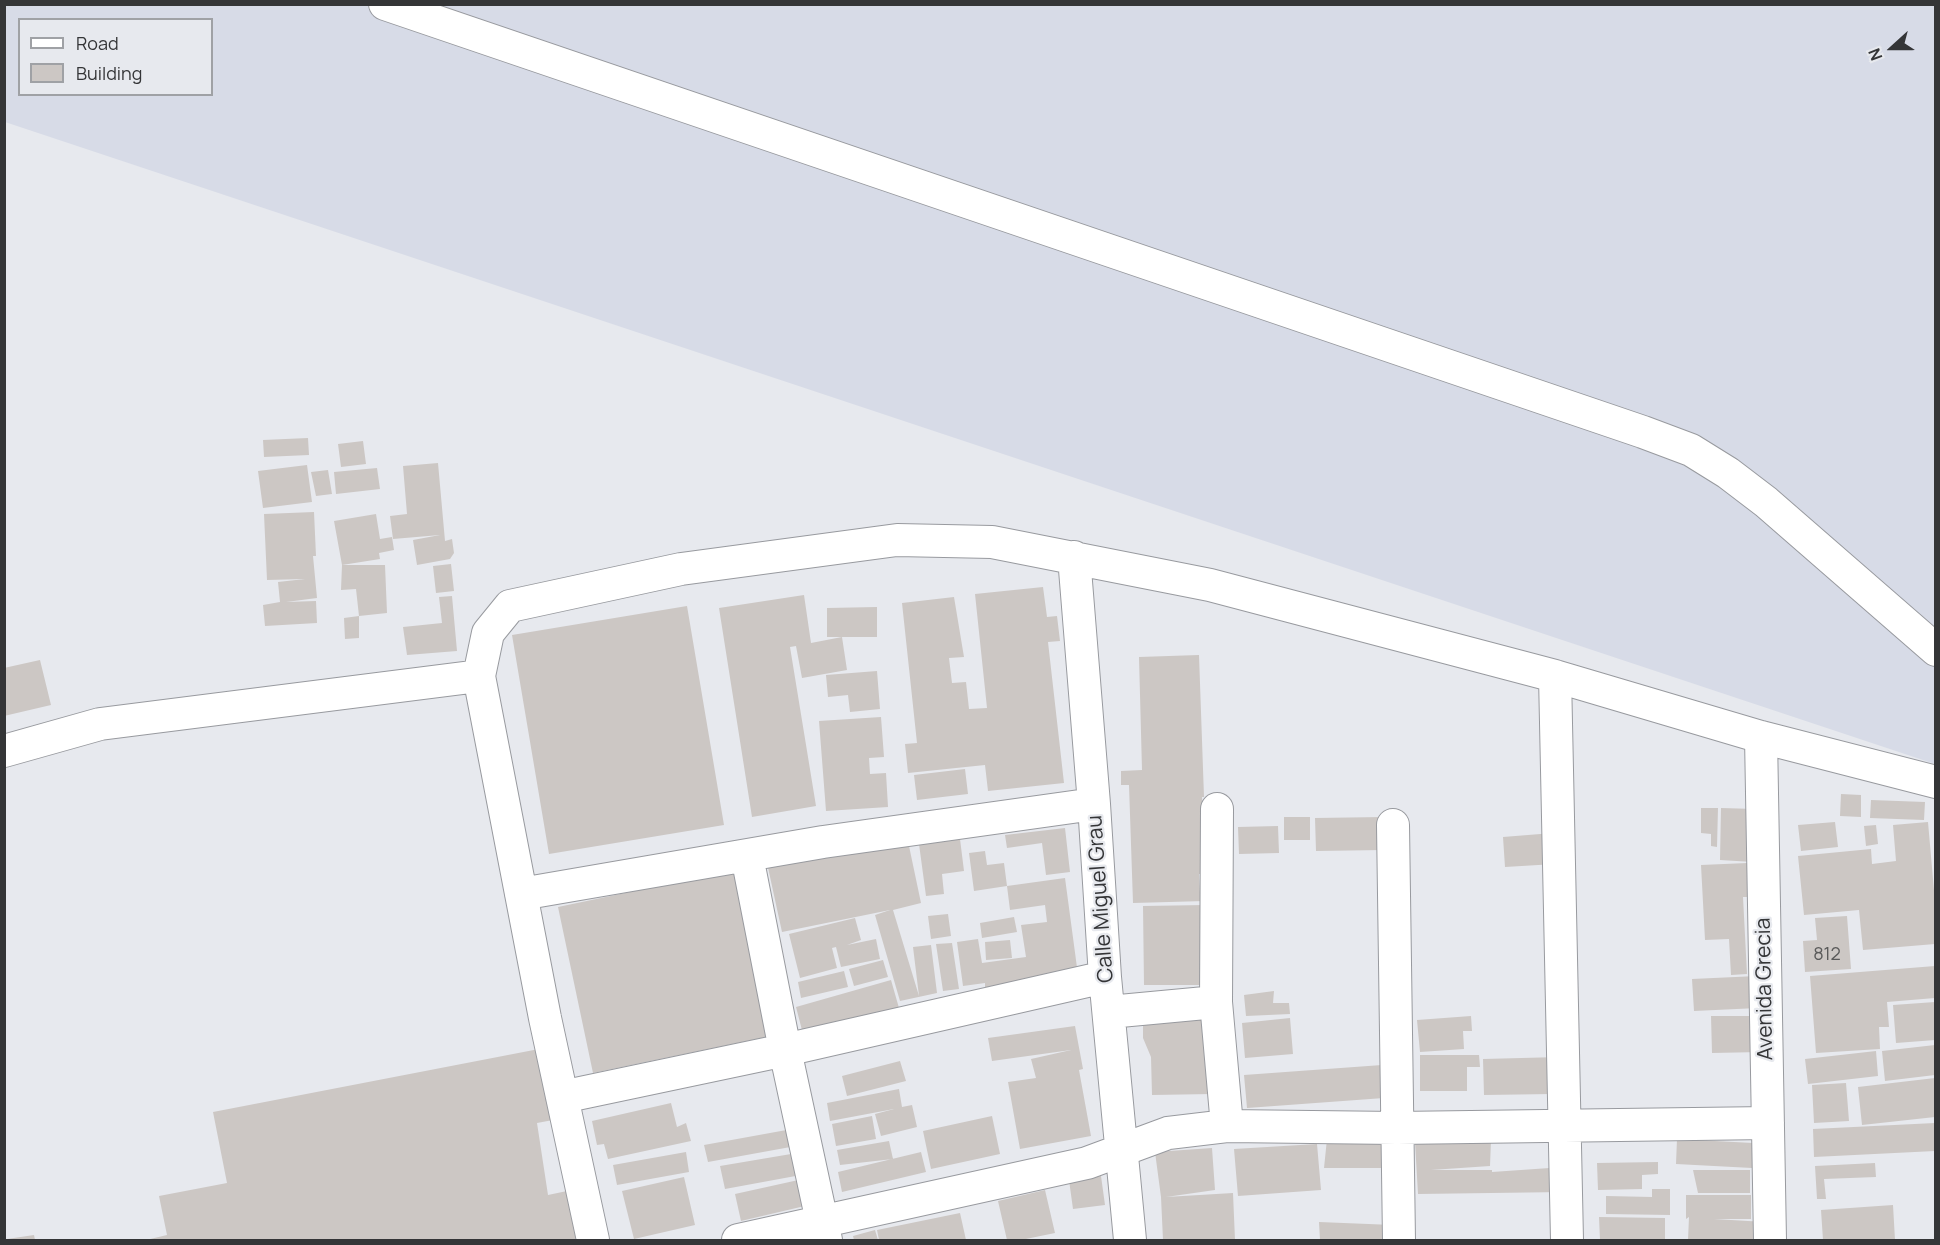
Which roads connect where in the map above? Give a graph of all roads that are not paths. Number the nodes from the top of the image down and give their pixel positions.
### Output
1 (385, 4) edge
2 (1074, 557) junction
3 (1935, 650) edge
4 (479, 676) junction
5 (1555, 676) junction
6 (1761, 737) junction
7 (4, 751) edge
8 (1935, 782) edge
9 (1935, 789) edge
10 (1094, 804) junction
11 (1217, 809) dead end
12 (1393, 825) dead end
13 (747, 856) junction
14 (521, 894) junction
15 (1106, 977) junction
16 (1216, 1002) junction
17 (1109, 1012) junction
18 (785, 1050) junction
19 (562, 1097) junction
20 (1768, 1123) junction
21 (1227, 1125) junction
22 (1565, 1126) junction
23 (1397, 1128) junction
24 (1123, 1150) junction
25 (824, 1231) edge
26 (593, 1240) edge
27 (738, 1240) edge
28 (1130, 1240) edge
29 (1399, 1240) edge
30 (1567, 1240) edge
31 (1770, 1240) edge

1 - 3 street
2 - 4 street
2 - 5 street
2 - 10 street, Calle Miguel Grau
4 - 7 street
4 - 14 street
5 - 6 street
5 - 22 street
6 - 8 street
6 - 20 street, Avenida Grecia
8 - 9 street
10 - 13 street
10 - 15 street, Calle Miguel Grau
11 - 16 street
12 - 23 street
13 - 14 street
13 - 18 street
14 - 19 street
15 - 17 street, Calle Miguel Grau
15 - 18 street
16 - 17 street
16 - 21 street
17 - 24 street, Calle Miguel Grau
18 - 19 street
18 - 25 street
19 - 26 street
20 - 22 street
20 - 31 street, Avenida Grecia
21 - 23 street
21 - 24 street
22 - 23 street
22 - 30 street
23 - 29 street
24 - 25 street
24 - 28 street, Calle Miguel Grau
25 - 27 street

